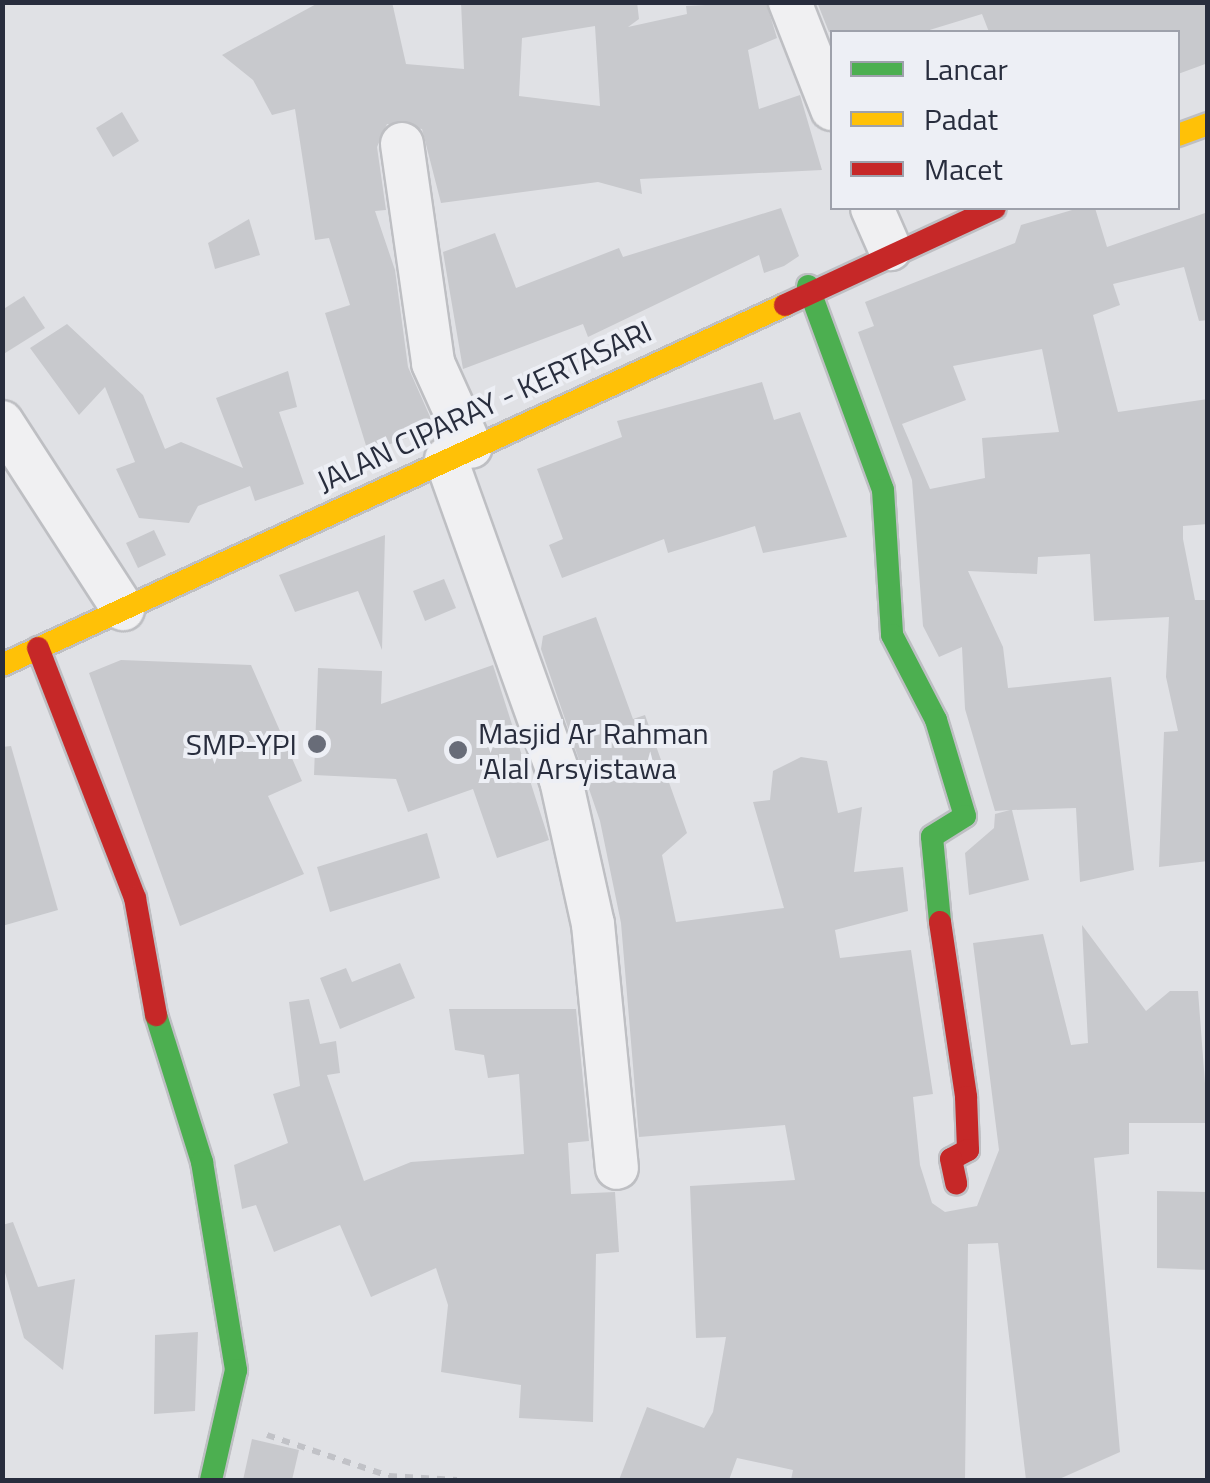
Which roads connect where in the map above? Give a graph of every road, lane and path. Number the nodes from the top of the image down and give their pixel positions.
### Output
1 (790, 2) edge
2 (830, 104) edge
3 (1208, 124) edge
4 (1180, 133) edge
5 (402, 144) dead end
6 (873, 210) edge
7 (990, 210) edge
8 (890, 250) junction
9 (808, 286) junction
10 (2, 422) edge
11 (458, 453) junction
12 (123, 609) junction
13 (38, 648) junction
14 (2, 664) edge
15 (617, 1168) dead end
16 (956, 1183) dead end
17 (227, 1426) junction
18 (211, 1480) edge
19 (457, 1480) edge

1 - 2 street
3 - 4 street
5 - 11 street
6 - 8 street
7 - 8 street, JALAN CIPARAY - KERTASARI
8 - 9 street, JALAN CIPARAY - KERTASARI
9 - 11 street, JALAN CIPARAY - KERTASARI
9 - 16 street
10 - 12 street
11 - 12 street, JALAN CIPARAY - KERTASARI
11 - 15 street
12 - 13 street, JALAN CIPARAY - KERTASARI
13 - 14 street, JALAN CIPARAY - KERTASARI
13 - 17 street
17 - 18 street
17 - 19 path

